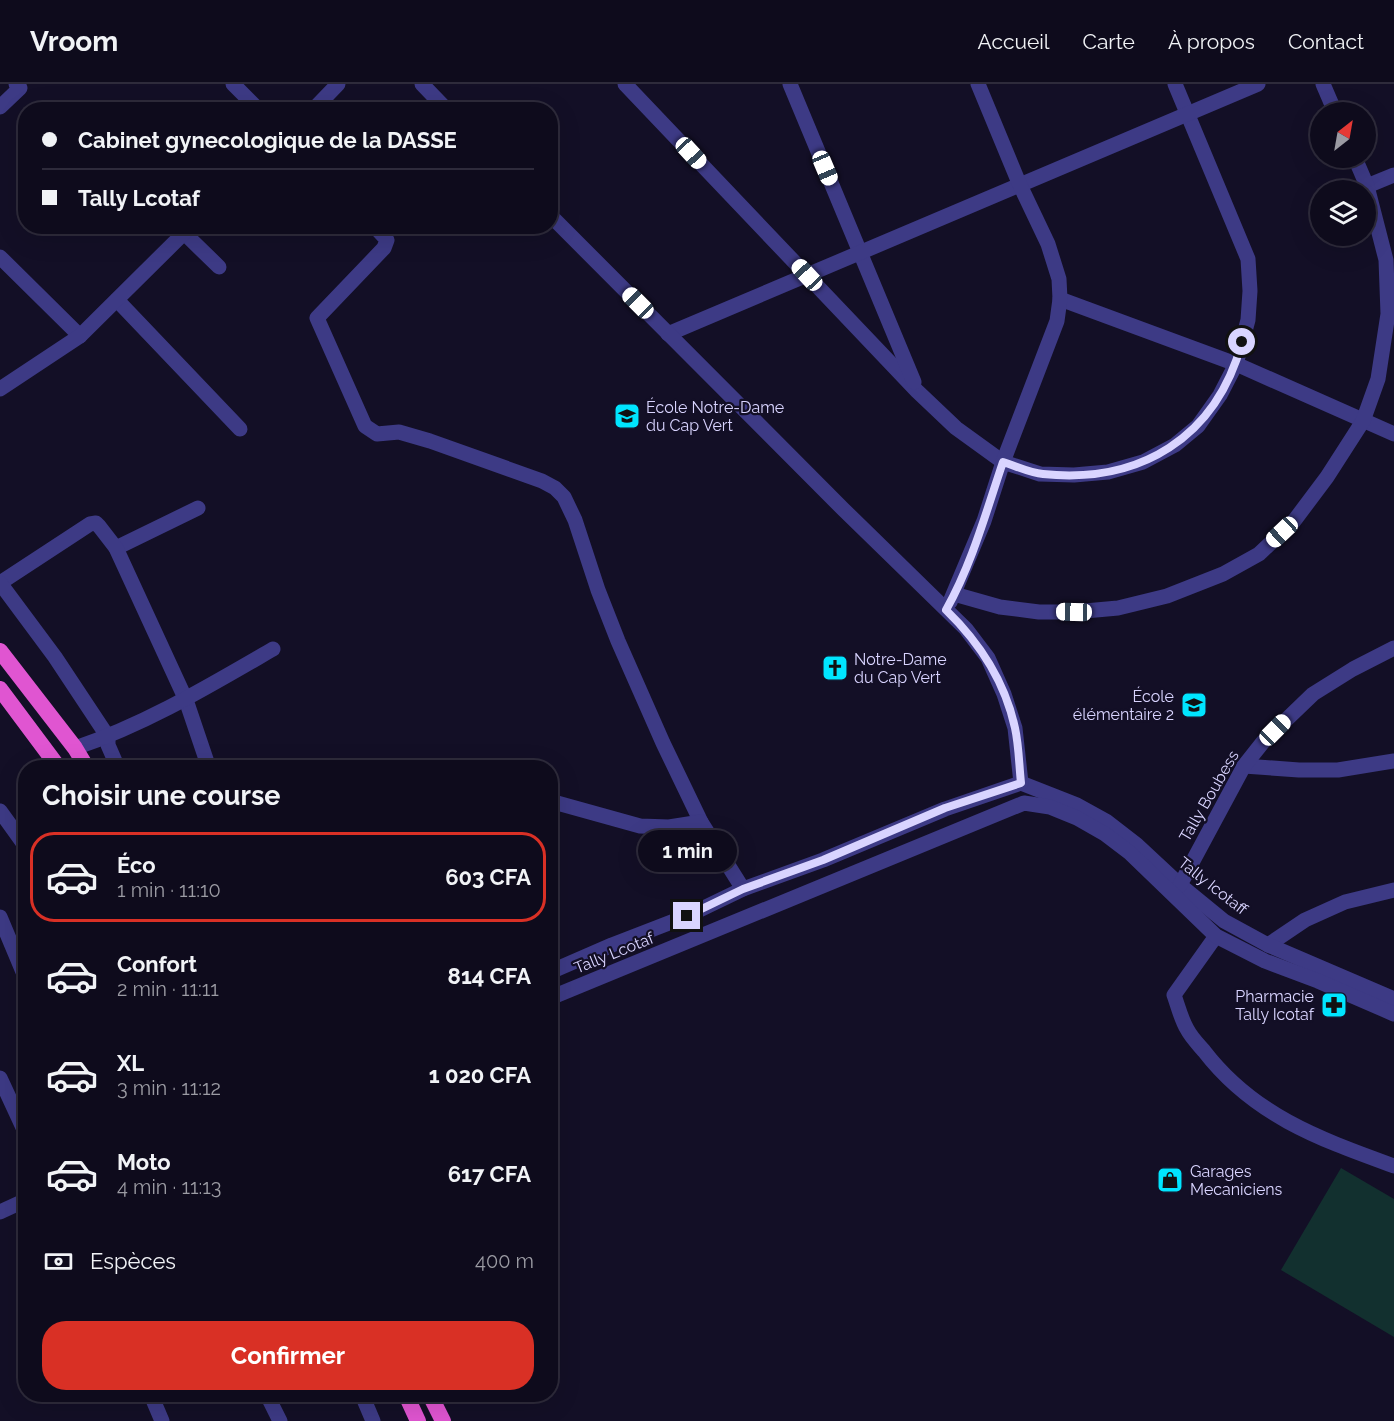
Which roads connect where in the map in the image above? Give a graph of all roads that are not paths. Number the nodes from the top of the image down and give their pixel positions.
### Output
1 (16, 84) edge
2 (233, 84) edge
3 (338, 84) edge
4 (625, 84) edge
5 (790, 84) edge
6 (978, 84) edge
7 (1175, 84) edge
8 (1258, 84) edge
9 (1323, 84) edge
10 (428, 86) edge
11 (251, 102) edge
12 (321, 102) edge
13 (441, 102) edge
14 (1331, 102) edge
15 (0, 107) edge
16 (1187, 114) junction
17 (1394, 175) edge
18 (1376, 182) edge
19 (1019, 183) junction
20 (1376, 221) edge
21 (558, 223) edge
22 (179, 234) edge
23 (189, 234) edge
24 (381, 234) edge
25 (860, 252) junction
26 (0, 257) edge
27 (219, 267) dead end
28 (807, 275) junction
29 (1060, 299) junction
30 (117, 300) junction
31 (668, 334) junction
32 (80, 336) junction
33 (1236, 364) junction
34 (0, 389) edge
35 (917, 391) junction
36 (1363, 421) junction
37 (240, 429) dead end
38 (1394, 434) edge
39 (1003, 462) junction
40 (198, 508) dead end
41 (116, 548) junction
42 (0, 583) edge
43 (954, 594) junction
44 (946, 610) junction
45 (1394, 648) edge
46 (273, 649) dead end
47 (0, 651) edge
48 (0, 689) edge
49 (186, 700) junction
50 (108, 737) junction
51 (75, 748) junction
52 (53, 760) edge
53 (82, 760) edge
54 (115, 760) edge
55 (206, 760) edge
56 (1394, 762) edge
57 (1244, 766) junction
58 (1021, 783) junction
59 (1024, 802) joint
60 (558, 803) edge
61 (0, 811) edge
62 (701, 822) junction
63 (18, 837) edge
64 (1180, 885) junction
65 (743, 889) junction
66 (1394, 890) edge
67 (0, 917) edge
68 (1216, 936) junction
69 (1268, 945) junction
70 (18, 960) edge
71 (558, 969) edge
72 (558, 995) edge
73 (1394, 999) edge
74 (1394, 1014) edge
75 (0, 1078) edge
76 (18, 1117) edge
77 (1394, 1166) edge
78 (18, 1204) edge
79 (0, 1212) edge
80 (154, 1402) edge
81 (270, 1402) edge
82 (365, 1402) edge
83 (409, 1402) edge
84 (434, 1402) edge
85 (162, 1421) edge
86 (280, 1421) edge
87 (373, 1421) edge
88 (418, 1421) edge
89 (443, 1421) edge

1 - 15 street
2 - 11 street
3 - 12 street
4 - 28 street
5 - 25 street
6 - 19 street
7 - 16 street
8 - 16 street
9 - 14 street
10 - 13 street
16 - 19 street
16 - 33 street
17 - 18 street
19 - 25 street
19 - 29 street
20 - 36 street
21 - 31 street
22 - 30 street
23 - 27 street
24 - 62 street
25 - 28 street
25 - 35 street
26 - 32 street
28 - 31 street
28 - 35 street
29 - 33 street
29 - 39 street
30 - 32 street
30 - 37 street
31 - 44 street
32 - 34 street
33 - 36 street
33 - 39 street
35 - 39 street
36 - 38 street
36 - 43 street
39 - 43 street
40 - 41 street
41 - 42 street
41 - 49 street
42 - 50 street
43 - 44 street
44 - 58 street
45 - 57 street, Tally Boubess
46 - 49 street
47 - 51 highway
48 - 52 highway
49 - 50 street
49 - 55 street
50 - 51 street
50 - 54 street
51 - 53 highway
56 - 57 street
57 - 64 street, Tally Boubess
58 - 64 street, Tally Icotaff
58 - 65 street, Tally Lcotaf
59 - 68 street, Tally Icotaff
59 - 72 street, Tally Lcotaf
60 - 62 street
61 - 63 street
62 - 65 street
64 - 69 street, Tally Icotaff
65 - 71 street, Tally Lcotaf
66 - 69 street
67 - 70 street
68 - 74 street, Tally Icotaff
68 - 77 street
69 - 73 street, Tally Icotaff
75 - 76 street
78 - 79 street
80 - 85 street
81 - 86 street
82 - 87 street
83 - 88 highway
84 - 89 highway

